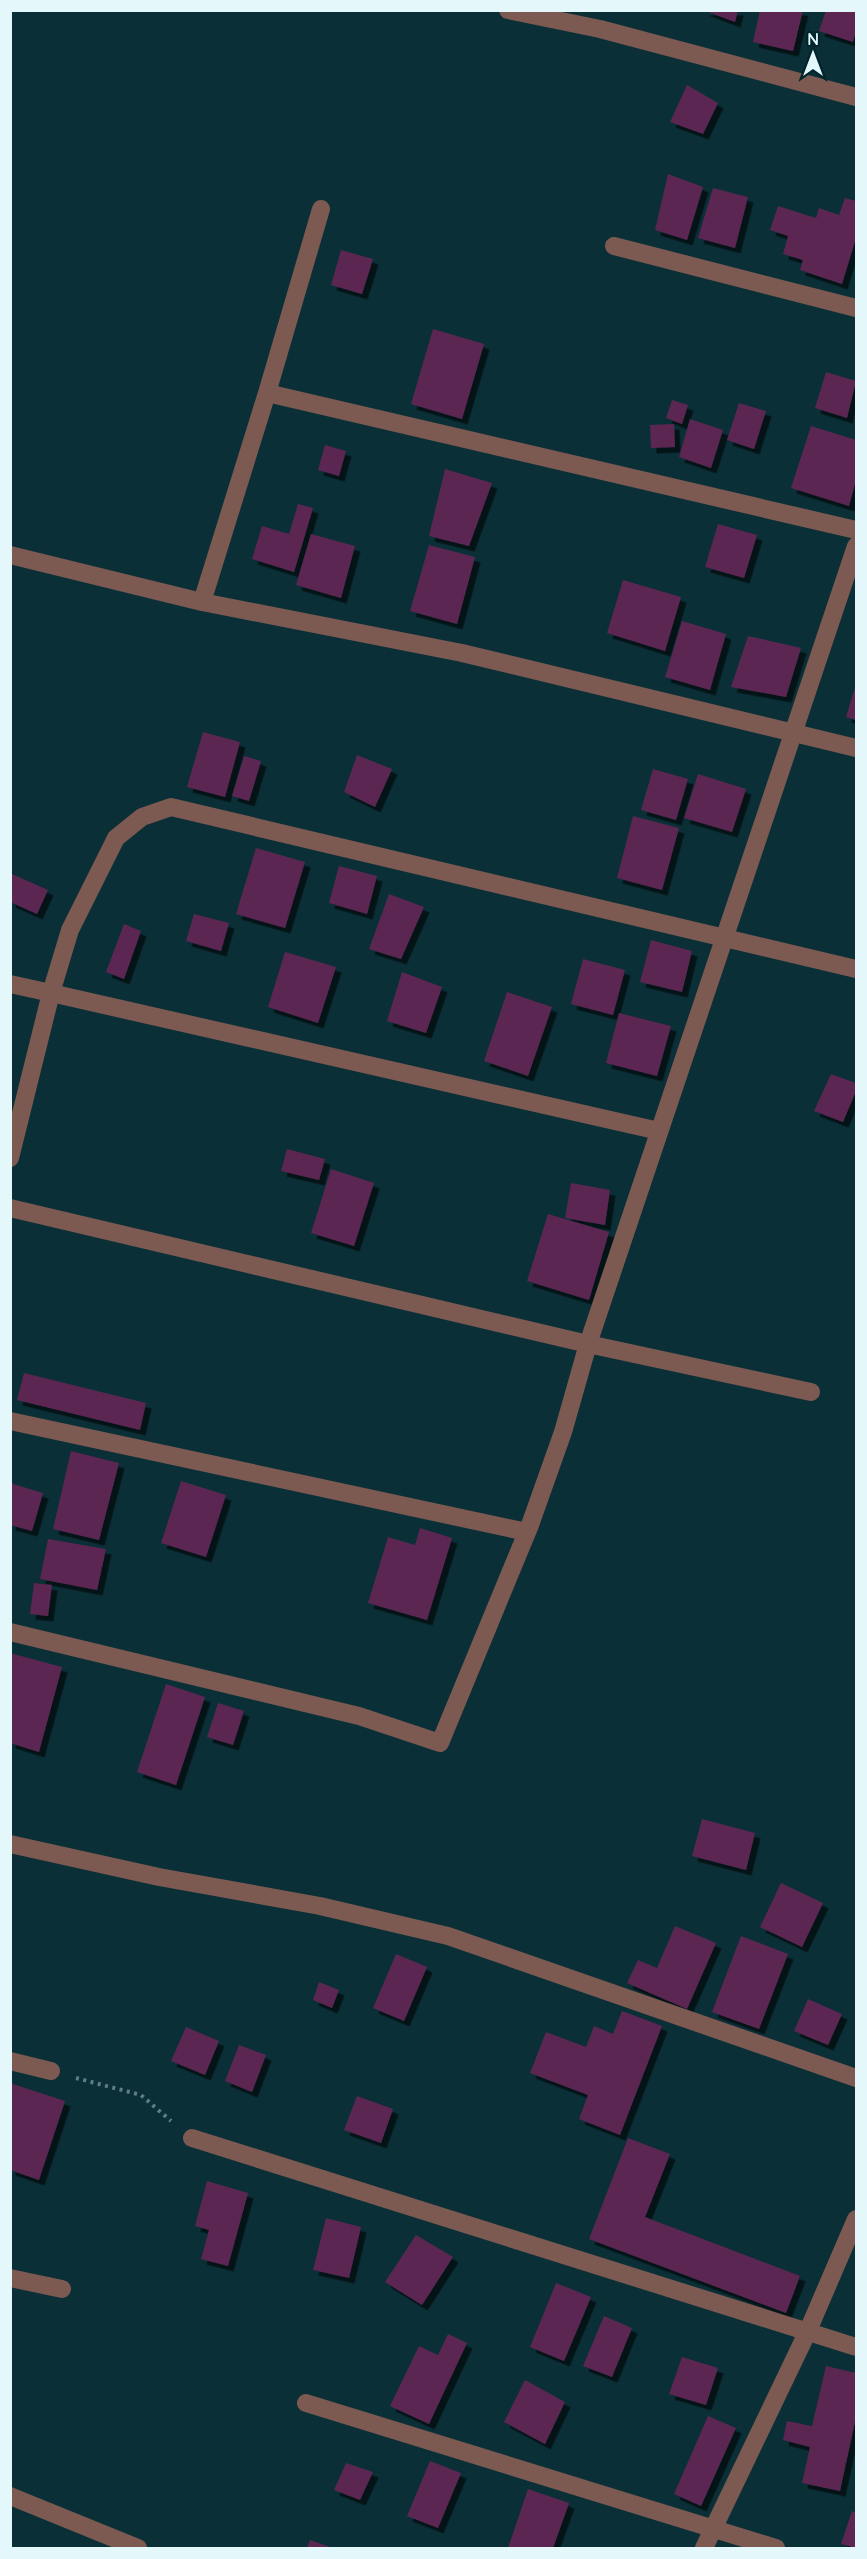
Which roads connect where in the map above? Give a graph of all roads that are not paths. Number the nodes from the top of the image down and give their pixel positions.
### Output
1 (508, 10) edge
2 (856, 97) edge
3 (321, 209) dead end
4 (614, 246) dead end
5 (856, 308) edge
6 (267, 393) junction
7 (856, 530) edge
8 (856, 546) edge
9 (10, 555) edge
10 (202, 602) junction
11 (793, 733) junction
12 (856, 748) edge
13 (724, 938) junction
14 (856, 969) edge
15 (10, 984) edge
16 (51, 993) junction
17 (659, 1131) junction
18 (10, 1158) edge
19 (10, 1208) edge
20 (588, 1344) junction
21 (811, 1392) dead end
22 (10, 1421) edge
23 (527, 1532) junction
24 (10, 1632) edge
25 (10, 1844) edge
26 (10, 2061) edge
27 (51, 2071) road end
28 (856, 2078) edge
29 (192, 2138) road end
30 (856, 2219) edge
31 (10, 2278) edge
32 (62, 2289) dead end
33 (807, 2332) junction
34 (856, 2347) edge
35 (306, 2403) dead end
36 (10, 2496) edge
37 (713, 2529) junction
38 (138, 2548) edge
39 (704, 2548) edge
40 (776, 2548) edge

1 - 2 street
3 - 6 street
4 - 5 street
6 - 7 street
6 - 10 street
8 - 11 street
9 - 10 street
10 - 11 street
11 - 12 street
11 - 13 street
13 - 14 street
13 - 16 street
13 - 17 street
15 - 16 street
16 - 17 street
16 - 18 street
17 - 20 street
19 - 20 street
20 - 21 street
20 - 23 street
22 - 23 street
23 - 24 street
25 - 28 street
26 - 27 street
29 - 33 street
30 - 33 street
31 - 32 street
33 - 34 street
33 - 37 street
35 - 37 street
36 - 38 street
37 - 39 street
37 - 40 street

